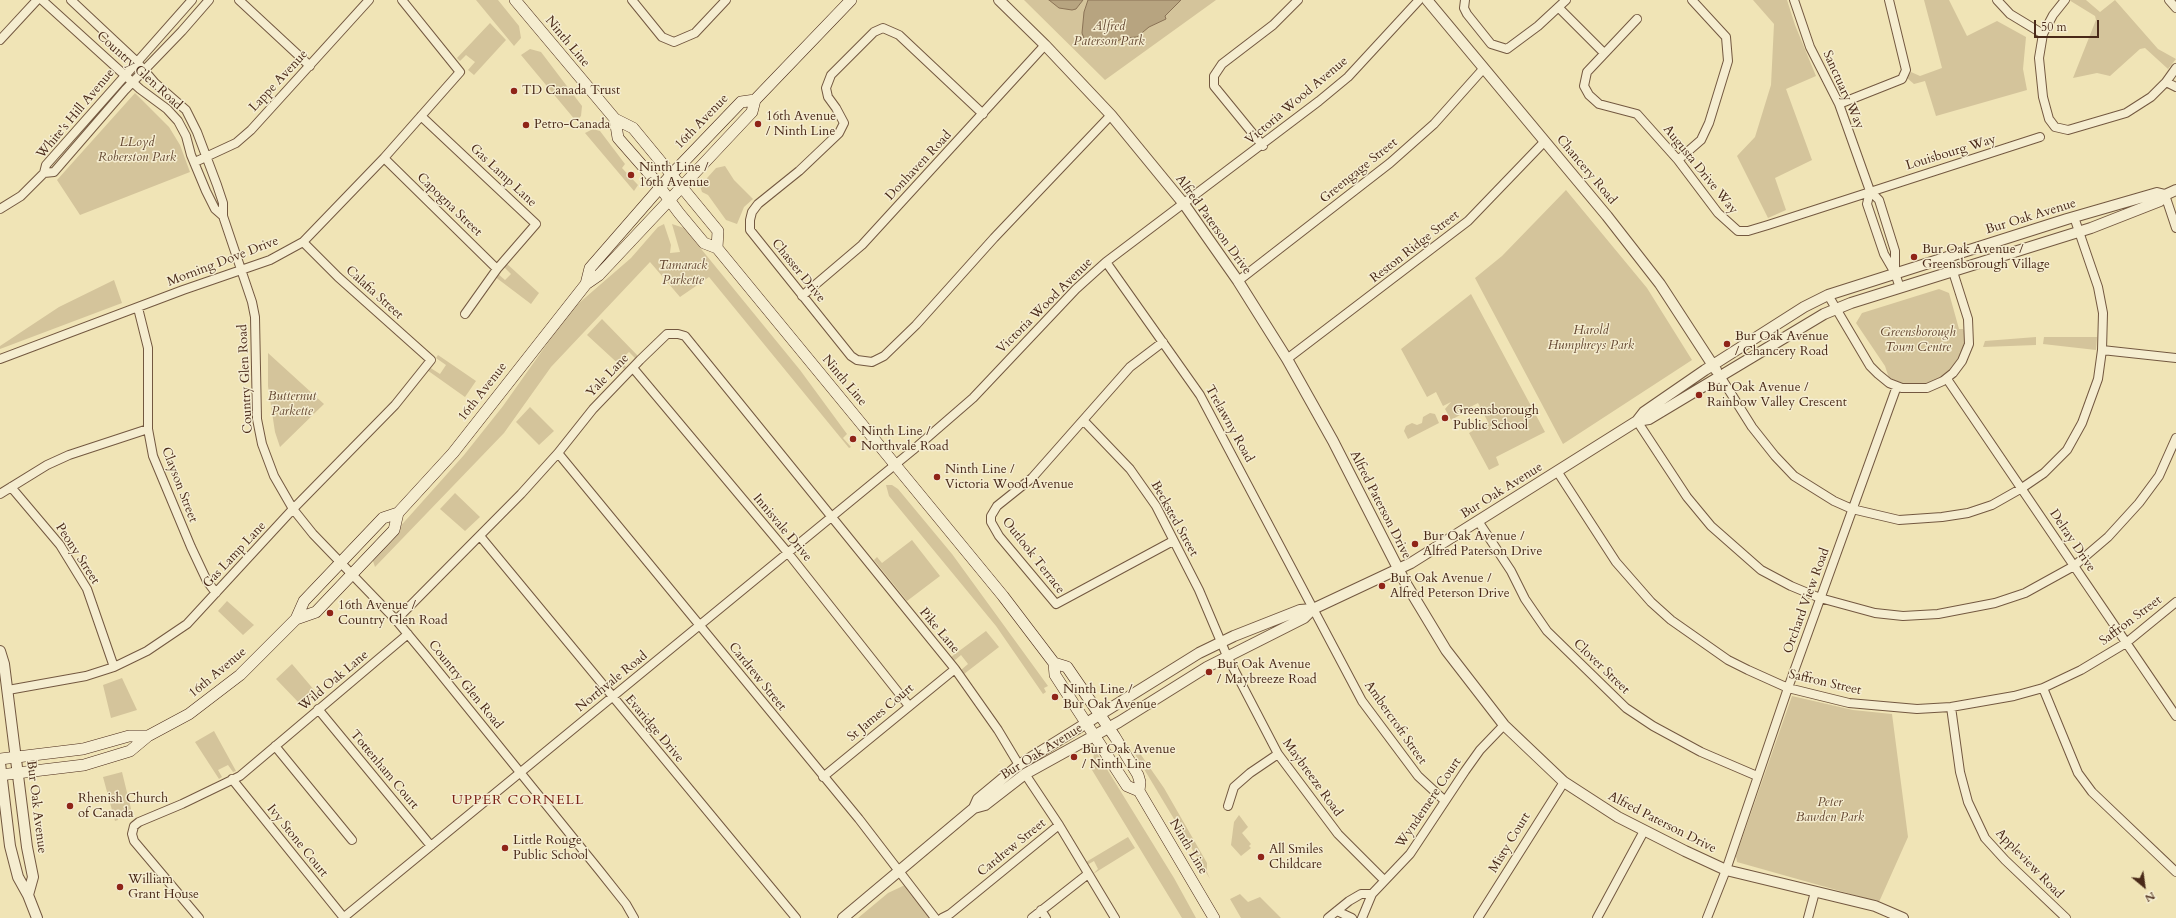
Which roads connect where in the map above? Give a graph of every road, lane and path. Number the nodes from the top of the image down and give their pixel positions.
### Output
1 (38, 0) edge
2 (42, 0) edge
3 (71, 0) edge
4 (192, 0) edge
5 (209, 0) edge
6 (239, 0) edge
7 (369, 0) edge
8 (402, 0) edge
9 (515, 0) edge
10 (632, 0) edge
11 (726, 0) edge
12 (851, 0) edge
13 (999, 0) edge
14 (1298, 0) edge
15 (1419, 0) edge
16 (1427, 0) edge
17 (1466, 0) edge
18 (1566, 0) edge
19 (1692, 0) edge
20 (1794, 0) edge
21 (1889, 0) edge
22 (1997, 0) edge
23 (2065, 0) edge
24 (1559, 8) junction
25 (1637, 19) dead end
26 (2043, 34) junction
27 (0, 40) edge
28 (1046, 45) junction
29 (1604, 53) junction
30 (137, 62) junction
31 (310, 66) junction
32 (1484, 68) junction
33 (2176, 68) edge
34 (144, 71) junction
35 (125, 75) junction
36 (2166, 82) junction
37 (133, 83) junction
38 (2176, 87) edge
39 (755, 100) junction
40 (1838, 104) junction
41 (983, 114) junction
42 (1111, 115) junction
43 (421, 116) junction
44 (615, 119) junction
45 (2040, 137) dead end
46 (1545, 141) junction
47 (1262, 146) junction
48 (207, 156) junction
49 (384, 158) junction
50 (1678, 160) junction
51 (195, 162) junction
52 (44, 173) junction
53 (671, 175) junction
54 (681, 187) junction
55 (660, 188) junction
56 (1870, 190) junction
57 (2176, 190) edge
58 (2165, 195) junction
59 (669, 200) junction
60 (1184, 204) junction
61 (0, 209) edge
62 (223, 216) junction
63 (2074, 217) junction
64 (2176, 228) edge
65 (2079, 232) junction
66 (303, 242) junction
67 (717, 248) junction
68 (1948, 256) junction
69 (1106, 262) junction
70 (242, 269) junction
71 (497, 269) junction
72 (1953, 272) junction
73 (1895, 273) junction
74 (1238, 281) junction
75 (586, 284) junction
76 (1900, 288) junction
77 (1828, 294) junction
78 (802, 296) junction
79 (138, 308) junction
80 (1836, 309) junction
81 (464, 314) dead end
82 (1163, 342) junction
83 (2102, 350) junction
84 (1287, 358) junction
85 (2176, 358) edge
86 (0, 359) edge
87 (431, 360) joint
88 (1713, 365) junction
89 (633, 368) junction
90 (1720, 376) junction
91 (1947, 379) junction
92 (1897, 386) junction
93 (1084, 421) junction
94 (1637, 422) junction
95 (148, 430) junction
96 (2176, 438) edge
97 (558, 453) junction
98 (894, 464) junction
99 (1557, 471) junction
100 (11, 487) junction
101 (2022, 488) junction
102 (0, 494) edge
103 (293, 509) junction
104 (1852, 509) junction
105 (398, 513) junction
106 (832, 517) junction
107 (1478, 521) junction
108 (480, 536) junction
109 (1173, 541) junction
110 (788, 553) junction
111 (341, 563) junction
112 (2074, 566) junction
113 (1398, 569) junction
114 (352, 574) junction
115 (216, 593) junction
116 (1820, 598) junction
117 (2176, 602) edge
118 (1313, 609) junction
119 (296, 619) junction
120 (396, 620) junction
121 (699, 626) junction
122 (408, 634) junction
123 (1220, 642) junction
124 (2126, 643) junction
125 (0, 651) edge
126 (1227, 656) junction
127 (1054, 663) junction
128 (114, 667) junction
129 (955, 669) junction
130 (1788, 688) junction
131 (2043, 688) junction
132 (8, 690) junction
133 (612, 698) junction
134 (909, 706) junction
135 (1951, 707) junction
136 (318, 709) junction
137 (1100, 715) junction
138 (2176, 716) edge
139 (1087, 722) junction
140 (1504, 725) junction
141 (1108, 727) junction
142 (1095, 735) junction
143 (148, 736) junction
144 (275, 746) junction
145 (1278, 754) junction
146 (16, 757) junction
147 (0, 759) edge
148 (0, 763) edge
149 (1019, 765) junction
150 (17, 772) junction
151 (522, 773) junction
152 (1025, 774) junction
153 (1, 775) edge
154 (1758, 776) junction
155 (823, 777) junction
156 (232, 779) junction
157 (1564, 782) junction
158 (1139, 791) junction
159 (1445, 801) junction
160 (1228, 806) dead end
161 (974, 808) junction
162 (1059, 825) junction
163 (1644, 831) junction
164 (352, 840) dead end
165 (431, 846) junction
166 (1726, 870) junction
167 (900, 871) junction
168 (2176, 872) edge
169 (1088, 874) junction
170 (1384, 880) junction
171 (1815, 892) junction
172 (1372, 894) junction
173 (28, 895) junction
174 (1042, 910) junction
175 (1337, 911) junction
176 (37, 918) edge
177 (199, 918) edge
178 (344, 918) edge
179 (634, 918) edge
180 (796, 918) edge
181 (843, 918) edge
182 (935, 918) edge
183 (942, 918) edge
184 (1032, 918) edge
185 (1046, 918) edge
186 (1114, 918) edge
187 (1214, 918) edge
188 (1328, 918) edge
189 (1352, 918) edge
190 (1362, 918) edge
191 (1478, 918) edge
192 (1597, 918) edge
193 (1707, 918) edge
194 (1808, 918) edge
195 (1903, 918) edge
196 (2066, 918) edge

1 - 27 street
2 - 35 street, Country Glen Road
3 - 30 street, Country Glen Road
4 - 30 street, White's Hill Avenue
5 - 34 street, White's Hill Avenue
6 - 31 street
7 - 31 street, Lappe Avenue
8 - 43 street, Morning Dove Drive
9 - 44 main road, Ninth Line
10 - 11 street
12 - 39 main road, 16th Avenue
13 - 28 street, Alfred Paterson Drive
14 - 47 street
15 - 47 street, Victoria Wood Avenue
16 - 32 street, Chancery Road
17 - 24 street
18 - 24 street
19 - 50 street
20 - 40 street, Sanctuary Way
21 - 40 street
22 - 26 street
23 - 26 street
24 - 29 street
25 - 29 street, Augusta Drive Way
26 - 36 street
28 - 41 street, Donhaven Road
28 - 42 street, Alfred Paterson Drive
29 - 50 street, Augusta Drive Way
30 - 34 street, Country Glen Road
30 - 35 street, White's Hill Avenue
31 - 48 street, Lappe Avenue
32 - 46 street, Chancery Road
32 - 74 street, Greengage Street
33 - 36 street
34 - 37 street, White's Hill Avenue
34 - 48 street, Country Glen Road
35 - 37 street, Country Glen Road
35 - 52 street, White's Hill Avenue
36 - 38 street
37 - 51 street, Country Glen Road
37 - 52 street, White's Hill Avenue
39 - 53 main road, 16th Avenue
39 - 54 main road, 16th Avenue
40 - 56 street, Sanctuary Way
41 - 78 street, Donhaven Road
41 - 78 street, Chasser Drive
42 - 60 street, Alfred Paterson Drive
42 - 78 street, Chasser Drive
43 - 49 street, Morning Dove Drive
43 - 71 street, Gas Lamp Lane
44 - 53 main road, Ninth Line
44 - 55 main road, Ninth Line
45 - 56 street, Louisbourg Way
46 - 84 street, Reston Ridge Street
46 - 88 street, Chancery Road
47 - 60 street, Victoria Wood Avenue
48 - 51 street, Lappe Avenue
48 - 62 street, Country Glen Road
49 - 66 street, Morning Dove Drive
49 - 71 street, Capogna Street
50 - 56 street, Augusta Drive Way
51 - 62 street, Country Glen Road
52 - 61 street, White's Hill Avenue
53 - 54 main road, Ninth Line
53 - 55 main road, 16th Avenue
54 - 59 main road, 16th Avenue
54 - 67 main road, Ninth Line
55 - 59 main road, Ninth Line
55 - 75 main road, 16th Avenue
56 - 73 street, Sanctuary Way
56 - 73 street, Sanctuary Way
57 - 58 street, Bur Oak Avenue
58 - 63 street, Bur Oak Avenue
58 - 64 street
58 - 65 street, Bur Oak Avenue
59 - 67 main road, Ninth Line
59 - 75 main road, 16th Avenue
60 - 69 street, Victoria Wood Avenue
60 - 74 street, Alfred Paterson Drive
62 - 70 street, Country Glen Road
63 - 65 street
63 - 68 street, Bur Oak Avenue
65 - 72 street, Bur Oak Avenue
65 - 83 street
66 - 70 street, Morning Dove Drive
66 - 87 street, Calafia Street
67 - 98 main road, Ninth Line
68 - 72 street
68 - 73 street, Bur Oak Avenue
69 - 82 street, Trelawny Road
69 - 98 street, Victoria Wood Avenue
70 - 79 street, Morning Dove Drive
70 - 103 street, Country Glen Road
71 - 81 street, Gas Lamp Lane
72 - 76 street, Bur Oak Avenue
72 - 91 street
73 - 76 street, Sanctuary Way
73 - 77 street, Bur Oak Avenue
74 - 84 street, Alfred Paterson Drive
75 - 105 main road, 16th Avenue
76 - 80 street, Bur Oak Avenue
77 - 80 street
77 - 88 street, Bur Oak Avenue
79 - 86 street, Morning Dove Drive
79 - 95 street, Clayson Street
80 - 90 street, Bur Oak Avenue
80 - 92 street
82 - 93 street, Outlook Terrace
82 - 118 street, Trelawny Road
83 - 85 street
83 - 101 street
84 - 113 street, Alfred Paterson Drive
87 - 103 street, Gas Lamp Lane
88 - 90 street, Chancery Road
88 - 94 street, Bur Oak Avenue
89 - 97 street, Yale Lane
89 - 106 street, Yale Lane
89 - 110 street, Innisvale Drive
90 - 94 street, Bur Oak Avenue
90 - 104 street
91 - 92 street
91 - 101 street, Delray Drive
92 - 104 street, Orchard View Road
93 - 109 street, Becksted Street
93 - 109 street, Outlook Terrace
94 - 99 street, Bur Oak Avenue
94 - 116 street
95 - 100 street
95 - 115 street, Clayson Street
96 - 112 street
97 - 108 street, Yale Lane
97 - 121 street, Cardrew Street
98 - 106 street, Northvale Road
98 - 127 main road, Ninth Line
99 - 107 street, Bur Oak Avenue
99 - 130 street, Saffron Street
100 - 102 street
100 - 128 street, Peony Street
101 - 104 street
101 - 112 street, Delray Drive
103 - 111 street, Country Glen Road
103 - 115 street, Gas Lamp Lane
104 - 116 street, Orchard View Road
105 - 111 main road, 16th Avenue
105 - 114 main road, 16th Avenue
106 - 110 street, Northvale Road
106 - 129 street, Pike Lane
107 - 113 street, Bur Oak Avenue
107 - 154 street, Clover Street
108 - 120 street, Yale Lane
108 - 133 street, Evaridge Drive
109 - 123 street, Becksted Street
110 - 121 street, Northvale Road
110 - 134 street, Innisvale Drive
111 - 114 street, Country Glen Road
111 - 119 main road, 16th Avenue
112 - 116 street
112 - 124 street, Delray Drive
113 - 118 street, Bur Oak Avenue
113 - 140 street, Alfred Paterson Drive
114 - 119 main road, 16th Avenue
114 - 120 street, Country Glen Road
115 - 128 street, Gas Lamp Lane
116 - 130 street, Orchard View Road
117 - 124 street, Saffron Street
118 - 123 street, Bur Oak Avenue
118 - 126 street, Bur Oak Avenue
118 - 159 street, Ambercroft Street
119 - 143 main road, 16th Avenue
120 - 122 street, Country Glen Road
121 - 133 street, Northvale Road
121 - 155 street, Cardrew Street
122 - 136 street, Wild Oak Lane
122 - 151 street, Country Glen Road
123 - 126 street
123 - 137 street, Bur Oak Avenue
124 - 131 street, Saffron Street
124 - 138 street, Delray Drive
125 - 132 street, Bur Oak Avenue
126 - 141 street, Bur Oak Avenue
126 - 145 street, Maybreeze Road
127 - 137 main road, Ninth Line
127 - 139 main road, Ninth Line
128 - 132 street, Gas Lamp Lane
129 - 134 street, St James Court
129 - 149 street, Pike Lane
130 - 135 street, Saffron Street
130 - 154 street, Orchard View Road
131 - 135 street, Saffron Street
131 - 168 street
132 - 146 street, Bur Oak Avenue
133 - 151 street, Northvale Road
133 - 180 street, Evaridge Drive
134 - 155 street, St James Court
135 - 196 street, Appleview Road
136 - 144 street, Wild Oak Lane
136 - 165 street, Tottenham Court
137 - 139 street, Bur Oak Avenue
137 - 141 main road, Ninth Line
139 - 142 main road, Ninth Line
139 - 149 street, Bur Oak Avenue
140 - 157 street, Alfred Paterson Drive
140 - 159 street, Wyndemere Court
141 - 142 street, Bur Oak Avenue
141 - 158 main road, Ninth Line
142 - 152 street, Bur Oak Avenue
142 - 158 main road, Ninth Line
143 - 146 main road, 16th Avenue
143 - 150 main road, 16th Avenue
144 - 156 street, Wild Oak Lane
144 - 164 street
145 - 160 street
145 - 170 street, Maybreeze Road
146 - 147 main road, 16th Avenue
146 - 150 street, Bur Oak Avenue
148 - 153 street
149 - 161 street, Bur Oak Avenue
150 - 153 main road, 16th Avenue
150 - 173 street, Bur Oak Avenue
151 - 165 street, Northvale Road
151 - 179 street, Country Glen Road
152 - 161 street, Bur Oak Avenue
152 - 162 street
153 - 173 street
154 - 166 street, Orchard View Road
155 - 167 street, Cardrew Street
156 - 177 street, Wild Oak Lane
156 - 178 street, Ivy Stone Court
157 - 163 street, Alfred Paterson Drive
157 - 191 street, Misty Court
158 - 187 main road, Ninth Line
159 - 170 street, Wyndemere Court
161 - 167 street, Bur Oak Avenue
162 - 169 street
162 - 183 street, Cardrew Street
163 - 166 street, Alfred Paterson Drive
163 - 192 street
165 - 178 street, Northvale Road
166 - 171 street, Alfred Paterson Drive
166 - 193 street, Orchard View Road
167 - 181 street, Bur Oak Avenue
167 - 182 street, Cardrew Street
169 - 174 street
169 - 186 street
170 - 172 street, Wyndemere Court
171 - 194 street
171 - 195 street, Alfred Paterson Drive
172 - 175 street
172 - 190 street, Wyndemere Court
173 - 176 street
174 - 184 street
174 - 185 street
175 - 188 street
175 - 189 street

